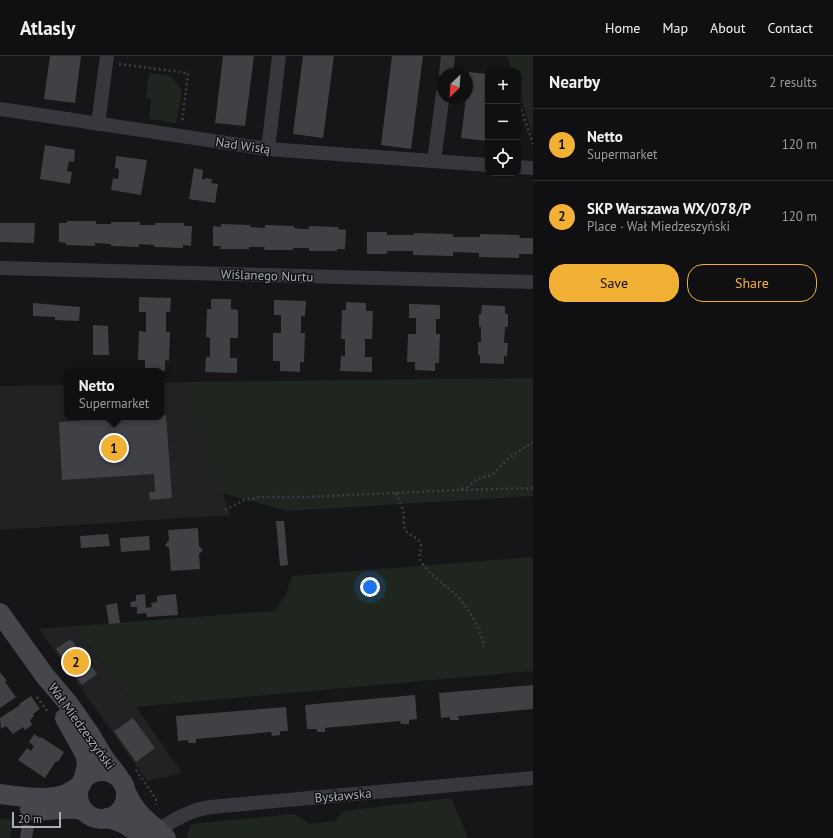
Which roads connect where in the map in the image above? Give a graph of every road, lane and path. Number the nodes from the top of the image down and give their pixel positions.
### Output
1 (279, 56) edge
2 (448, 56) edge
3 (107, 59) edge
4 (447, 68) edge
5 (442, 104) edge
6 (519, 104) edge
7 (0, 109) edge
8 (183, 114) dead end
9 (98, 124) junction
10 (533, 144) edge
11 (268, 149) junction
12 (434, 161) junction
13 (485, 165) edge
14 (521, 167) edge
15 (533, 168) edge
16 (0, 268) edge
17 (533, 282) edge
18 (533, 442) edge
19 (533, 488) edge
20 (458, 490) junction
21 (396, 493) junction
22 (225, 510) dead end
23 (0, 613) edge
24 (484, 647) dead end
25 (39, 684) junction
26 (50, 715) dead end
27 (118, 776) junction
28 (533, 778) edge
29 (82, 782) junction
30 (0, 794) edge
31 (127, 794) junction
32 (0, 802) edge
33 (83, 810) junction
34 (108, 818) junction
35 (157, 835) edge

1 - 11 street
2 - 4 street
3 - 8 path
3 - 9 street
5 - 12 street
6 - 10 path
7 - 9 street, Nad Wisłą
9 - 11 street, Nad Wisłą
11 - 12 street, Nad Wisłą
12 - 13 street, Nad Wisłą
14 - 15 street
16 - 17 street, Wiślanego Nurtu
18 - 20 path
19 - 20 path
20 - 21 path
21 - 22 path
21 - 24 path
23 - 25 main road, Wał Miedzeszyński
25 - 26 path
25 - 27 main road, Wał Miedzeszyński
25 - 29 main road, Wał Miedzeszyński
27 - 29 main road
27 - 31 main road
28 - 35 street, Bysławska
29 - 30 main road
29 - 33 main road
31 - 34 main road
31 - 35 main road
32 - 33 main road
33 - 34 main road
34 - 35 main road

